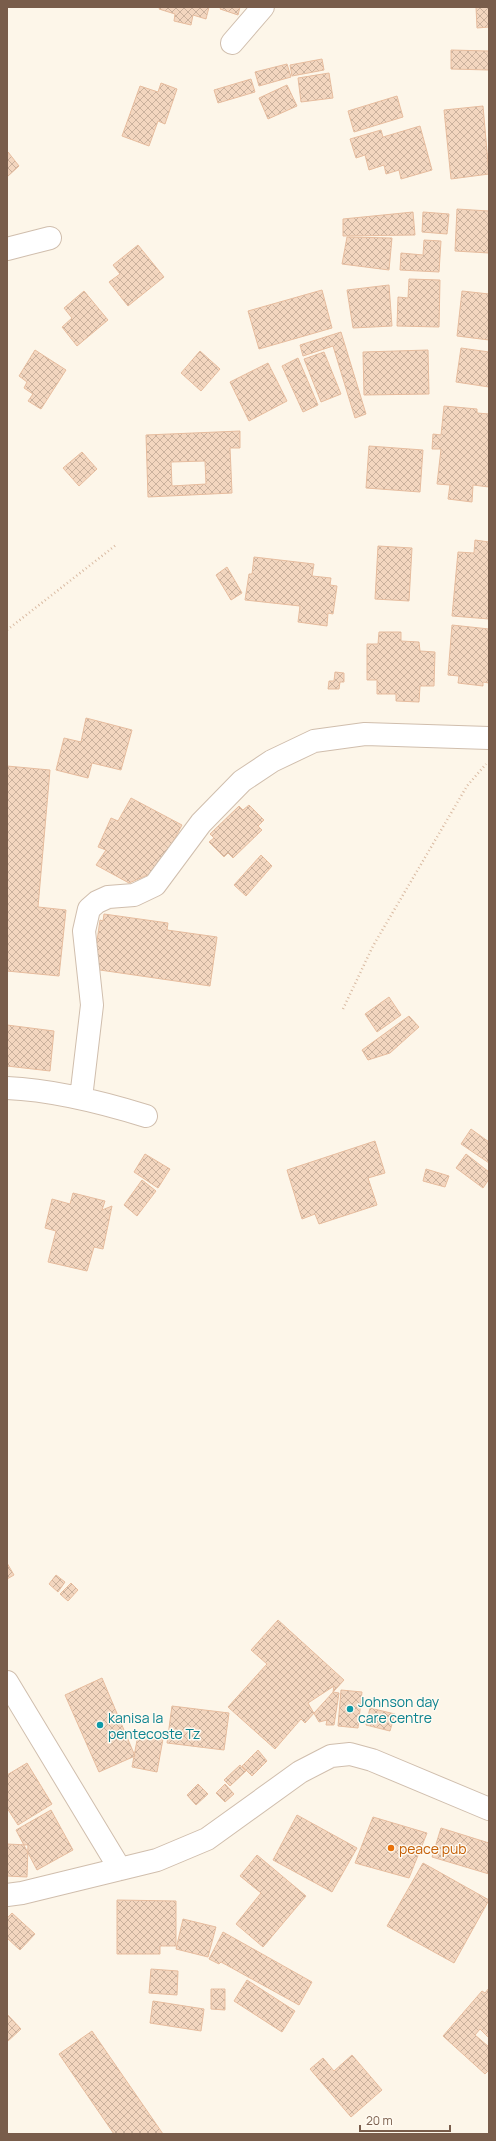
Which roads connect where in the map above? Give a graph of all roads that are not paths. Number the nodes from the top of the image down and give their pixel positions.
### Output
1 (263, 7) edge
2 (232, 43) dead end
3 (50, 238) dead end
4 (7, 249) edge
5 (489, 738) edge
6 (7, 1088) edge
7 (81, 1098) junction
8 (146, 1116) dead end
9 (7, 1682) edge
10 (489, 1809) edge
11 (120, 1869) junction
12 (7, 1895) edge

1 - 2 street
3 - 4 street
5 - 7 street
6 - 7 street
7 - 8 street
9 - 11 street
10 - 11 street
11 - 12 street

